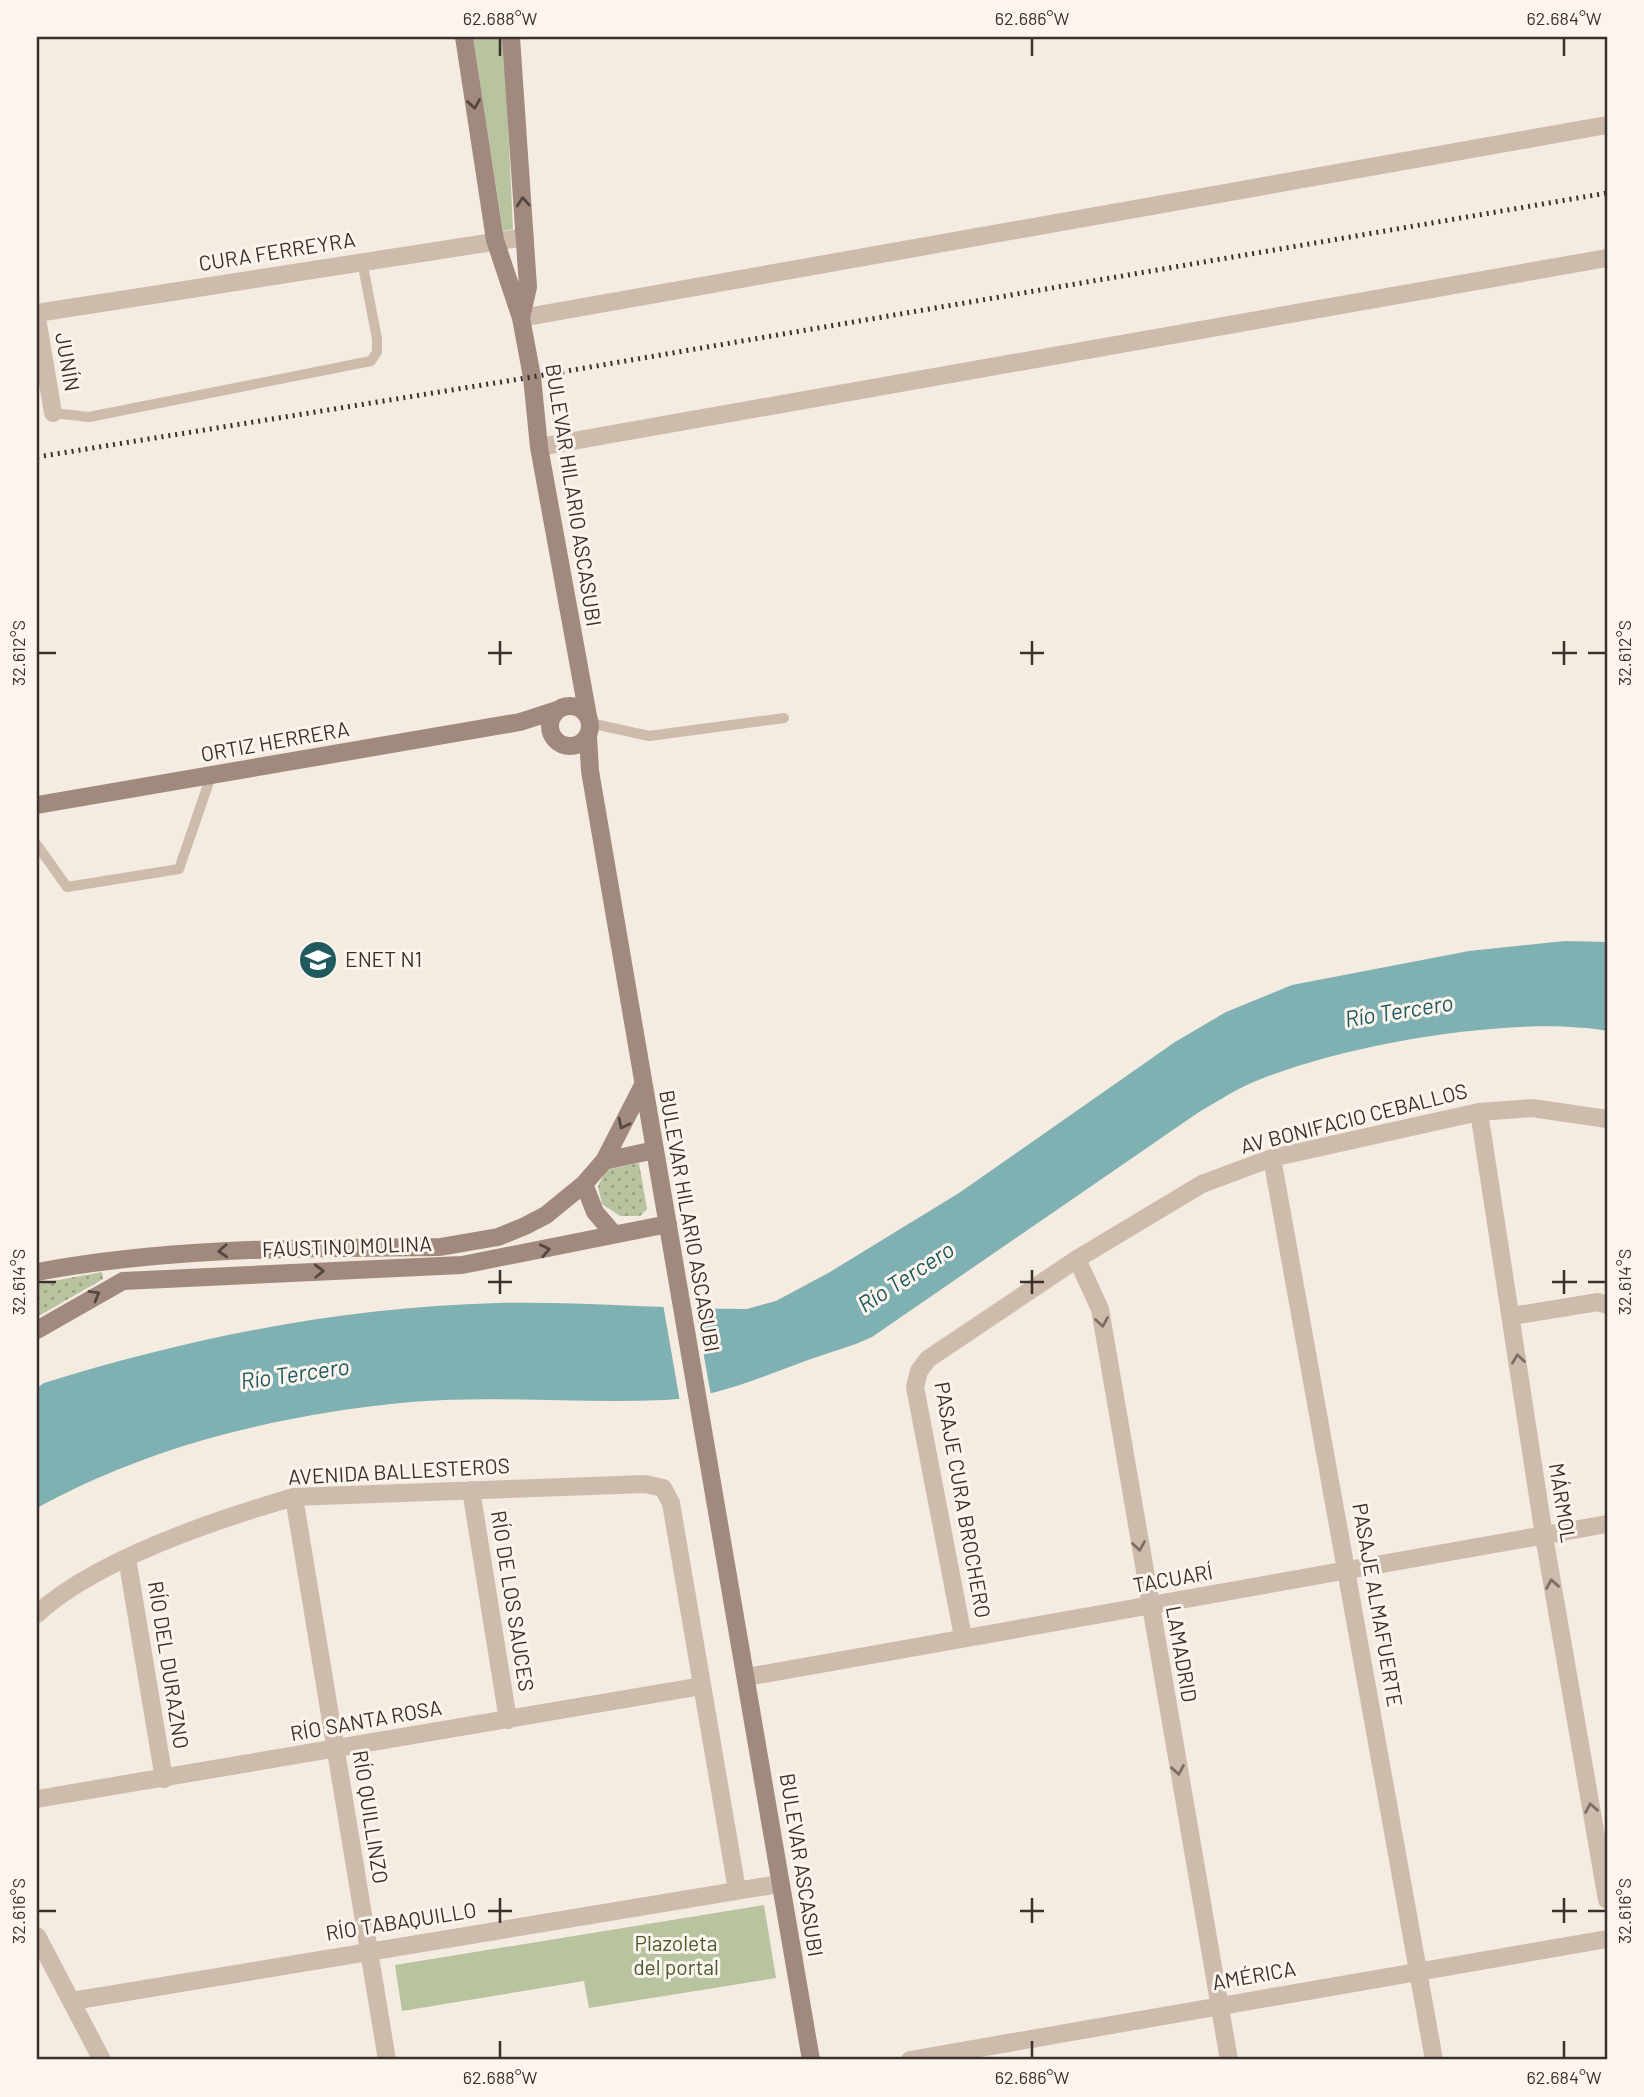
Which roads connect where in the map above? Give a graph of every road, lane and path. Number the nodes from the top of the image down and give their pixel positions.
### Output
1 (464, 37) edge
2 (511, 37) edge
3 (1607, 125) edge
4 (526, 237) junction
5 (495, 240) junction
6 (1607, 258) edge
7 (362, 261) junction
8 (37, 313) edge
9 (37, 318) edge
10 (521, 318) junction
11 (53, 413) joint
12 (539, 447) junction
13 (580, 679) junction
14 (564, 708) junction
15 (784, 718) dead end
16 (520, 722) junction
17 (589, 725) junction
18 (552, 736) junction
19 (570, 747) junction
20 (590, 771) junction
21 (211, 776) junction
22 (37, 806) edge
23 (37, 845) edge
24 (642, 1087) junction
25 (1479, 1111) junction
26 (1607, 1119) edge
27 (654, 1150) junction
28 (1272, 1158) junction
29 (604, 1161) junction
30 (584, 1184) junction
31 (668, 1224) junction
32 (613, 1233) junction
33 (1077, 1259) junction
34 (37, 1272) edge
35 (1607, 1305) edge
36 (1512, 1317) junction
37 (37, 1330) edge
38 (919, 1371) joint
39 (471, 1490) junction
40 (294, 1497) junction
41 (1607, 1524) edge
42 (1544, 1536) junction
43 (127, 1558) junction
44 (1348, 1571) junction
45 (1149, 1606) junction
46 (37, 1614) edge
47 (963, 1637) junction
48 (747, 1677) junction
49 (702, 1686) junction
50 (508, 1720) junction
51 (337, 1749) junction
52 (164, 1779) junction
53 (37, 1799) edge
54 (779, 1884) junction
55 (737, 1890) junction
56 (1607, 1900) edge
57 (37, 1936) edge
58 (1607, 1940) edge
59 (367, 1951) junction
60 (1418, 1970) junction
61 (72, 2001) junction
62 (1219, 2006) junction
63 (102, 2060) edge
64 (387, 2060) edge
65 (811, 2060) edge
66 (909, 2060) edge
67 (1229, 2060) edge
68 (1434, 2060) edge

1 -> 5 main road, BULEVAR HILARIO ASCASUBI
4 -> 2 main road, BULEVAR HILARIO ASCASUBI
3 - 10 street
4 - 5 street, CURA FERREYRA
4 - 10 main road, BULEVAR HILARIO ASCASUBI
5 - 7 street, CURA FERREYRA
5 - 10 main road, BULEVAR HILARIO ASCASUBI
6 - 12 street
7 - 8 street, CURA FERREYRA
7 - 11 lane
9 - 11 street, JUNÍN
10 - 12 main road, BULEVAR HILARIO ASCASUBI
12 - 13 main road, BULEVAR HILARIO ASCASUBI
13 - 14 main road
13 - 17 main road, BULEVAR HILARIO ASCASUBI
14 - 16 main road, ORTIZ HERRERA
14 - 17 main road
14 - 18 main road
15 - 17 lane
16 - 18 main road
16 - 21 main road, ORTIZ HERRERA
17 - 19 main road
17 - 20 main road, BULEVAR HILARIO ASCASUBI
18 - 19 main road
19 - 20 main road
20 - 24 main road, BULEVAR HILARIO ASCASUBI
21 - 22 main road, ORTIZ HERRERA
21 - 23 lane
24 - 27 main road, BULEVAR HILARIO ASCASUBI
24 -> 29 main road, FAUSTINO MOLINA
25 - 26 street, AV BONIFACIO CEBALLOS
25 - 28 street, AV BONIFACIO CEBALLOS
25 - 36 street, MÁRMOL
27 - 29 main road
27 - 31 main road, BULEVAR HILARIO ASCASUBI
28 - 33 street, AV BONIFACIO CEBALLOS
28 - 44 street, PASAJE ALMAFUERTE
29 - 30 main road, FAUSTINO MOLINA
30 - 32 main road
30 -> 34 main road, FAUSTINO MOLINA
31 - 32 main road, FAUSTINO MOLINA
31 - 48 main road, BULEVAR HILARIO ASCASUBI
37 -> 32 main road, FAUSTINO MOLINA
33 - 38 street, AV BONIFACIO CEBALLOS
33 -> 45 street, LAMADRID
35 - 36 street
42 -> 36 street, MÁRMOL
38 - 47 street, PASAJE CURA BROCHERO
39 - 40 street, AVENIDA BALLESTEROS
39 - 49 street, AVENIDA BALLESTEROS
39 - 50 street, RÍO DE LOS SAUCES
40 - 43 street, AVENIDA BALLESTEROS
40 - 51 street, RÍO QUILLINZO
41 - 42 street, TACUARÍ
42 - 44 street, TACUARÍ
56 -> 42 street, MÁRMOL
43 - 46 street, AVENIDA BALLESTEROS
43 - 52 street, RÍO DEL DURAZNO
44 - 45 street, TACUARÍ
44 - 60 street, PASAJE ALMAFUERTE
45 - 47 street, TACUARÍ
45 -> 62 street, LAMADRID
47 - 48 street, TACUARÍ
48 - 54 main road, BULEVAR ASCASUBI
49 - 50 street, RÍO SANTA ROSA
49 - 55 street
50 - 51 street, RÍO SANTA ROSA
51 - 52 street, RÍO SANTA ROSA
51 - 59 street, RÍO QUILLINZO
52 - 53 street, RÍO SANTA ROSA
54 - 55 street, RÍO TABAQUILLO
54 - 65 main road, BULEVAR ASCASUBI
55 - 59 street, RÍO TABAQUILLO
57 - 61 street
58 - 60 street, AMÉRICA
59 - 61 street, RÍO TABAQUILLO
59 - 64 street, RÍO QUILLINZO
60 - 62 street, AMÉRICA
60 - 68 street, PASAJE ALMAFUERTE
61 - 63 street
62 - 66 street, AMÉRICA
62 - 67 street, LAMADRID

